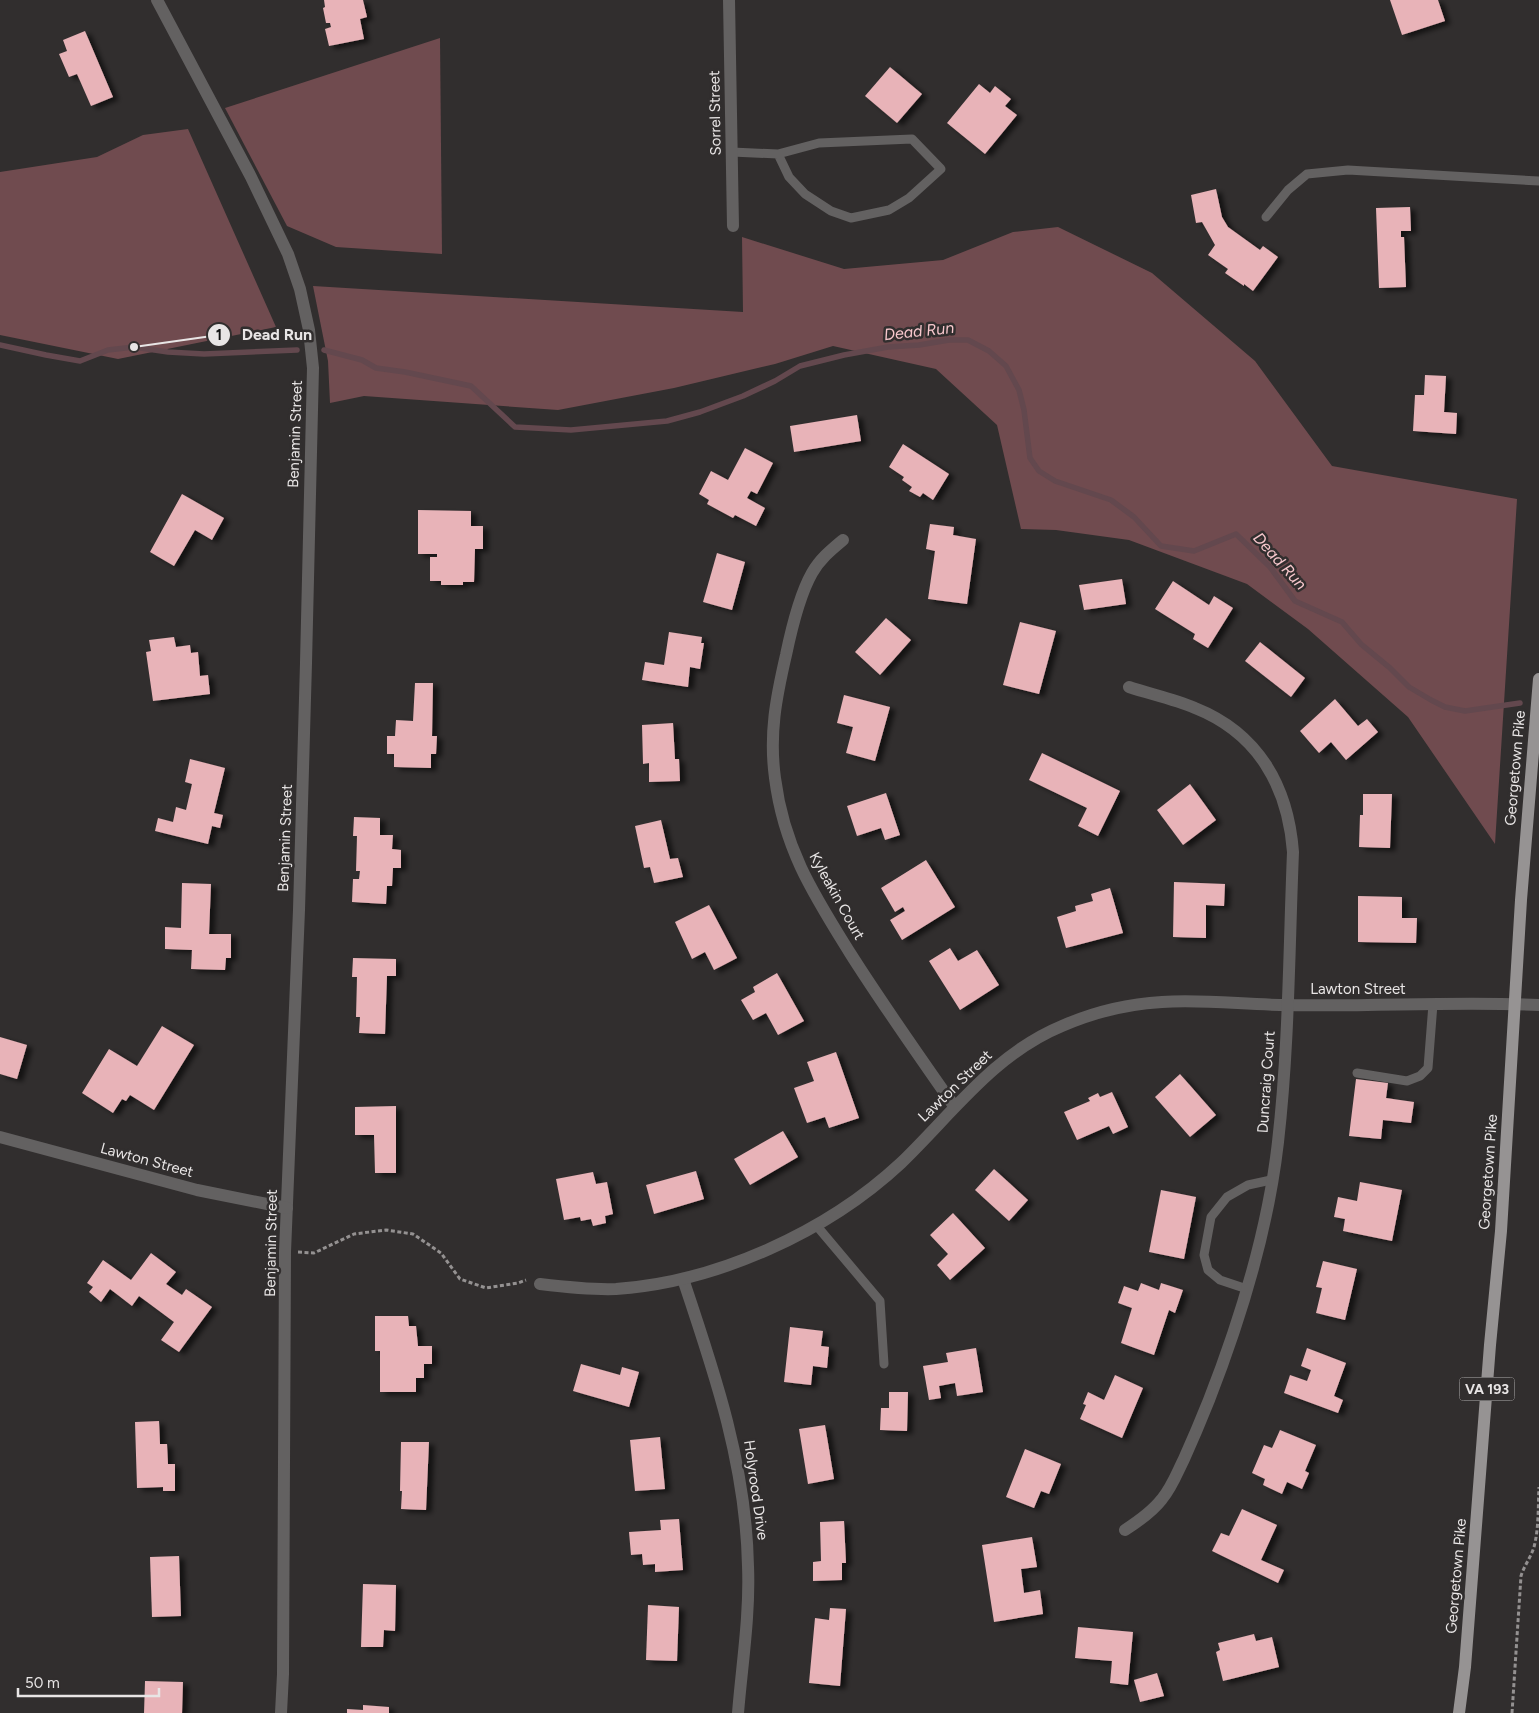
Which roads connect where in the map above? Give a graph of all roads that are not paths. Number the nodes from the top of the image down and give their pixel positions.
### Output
1 (157, 0) edge
2 (730, 0) edge
3 (732, 152) junction
4 (778, 154) junction
5 (1539, 181) edge
6 (1266, 217) dead end
7 (733, 226) dead end
8 (843, 540) dead end
9 (1539, 679) edge
10 (1129, 687) dead end
11 (1535, 779) edge
12 (1433, 1004) junction
13 (1515, 1004) junction
14 (1287, 1005) junction
15 (1539, 1005) edge
16 (1357, 1073) dead end
17 (954, 1106) junction
18 (0, 1137) edge
19 (1271, 1180) junction
20 (287, 1208) junction
21 (816, 1224) junction
22 (683, 1279) junction
23 (540, 1284) road end
24 (1247, 1289) junction
25 (884, 1364) dead end
26 (1125, 1530) dead end
27 (1465, 1667) junction
28 (280, 1713) edge
29 (738, 1713) edge
30 (1459, 1713) edge
31 (1466, 1713) edge

1 - 20 street, Benjamin Street
2 - 3 street, Sorrel Street
3 - 4 lane
3 - 7 street, Sorrel Street
4 - 4 lane
5 - 6 lane
8 - 17 street, Kyleakin Court
9 - 11 main road, Georgetown Pike / VA 193
10 - 14 street, Duncraig Court
11 - 13 main road, Georgetown Pike / VA 193
12 - 13 street, Lawton Street
12 - 14 street, Lawton Street
12 - 16 lane
13 - 15 street, Lawton Street
13 - 27 main road, Georgetown Pike / VA 193
14 - 17 street, Lawton Street
14 - 19 street, Duncraig Court
17 - 21 street, Lawton Street
18 - 20 street, Lawton Street
19 - 24 street, Duncraig Court
19 - 24 lane
20 - 28 street, Benjamin Street
21 - 22 street, Lawton Street
21 - 25 lane
22 - 23 street, Lawton Street
22 - 29 street, Holyrood Drive
24 - 26 street, Duncraig Court
27 - 30 main road, Georgetown Pike / VA 193
27 - 31 main road, Georgetown Pike / VA 193

